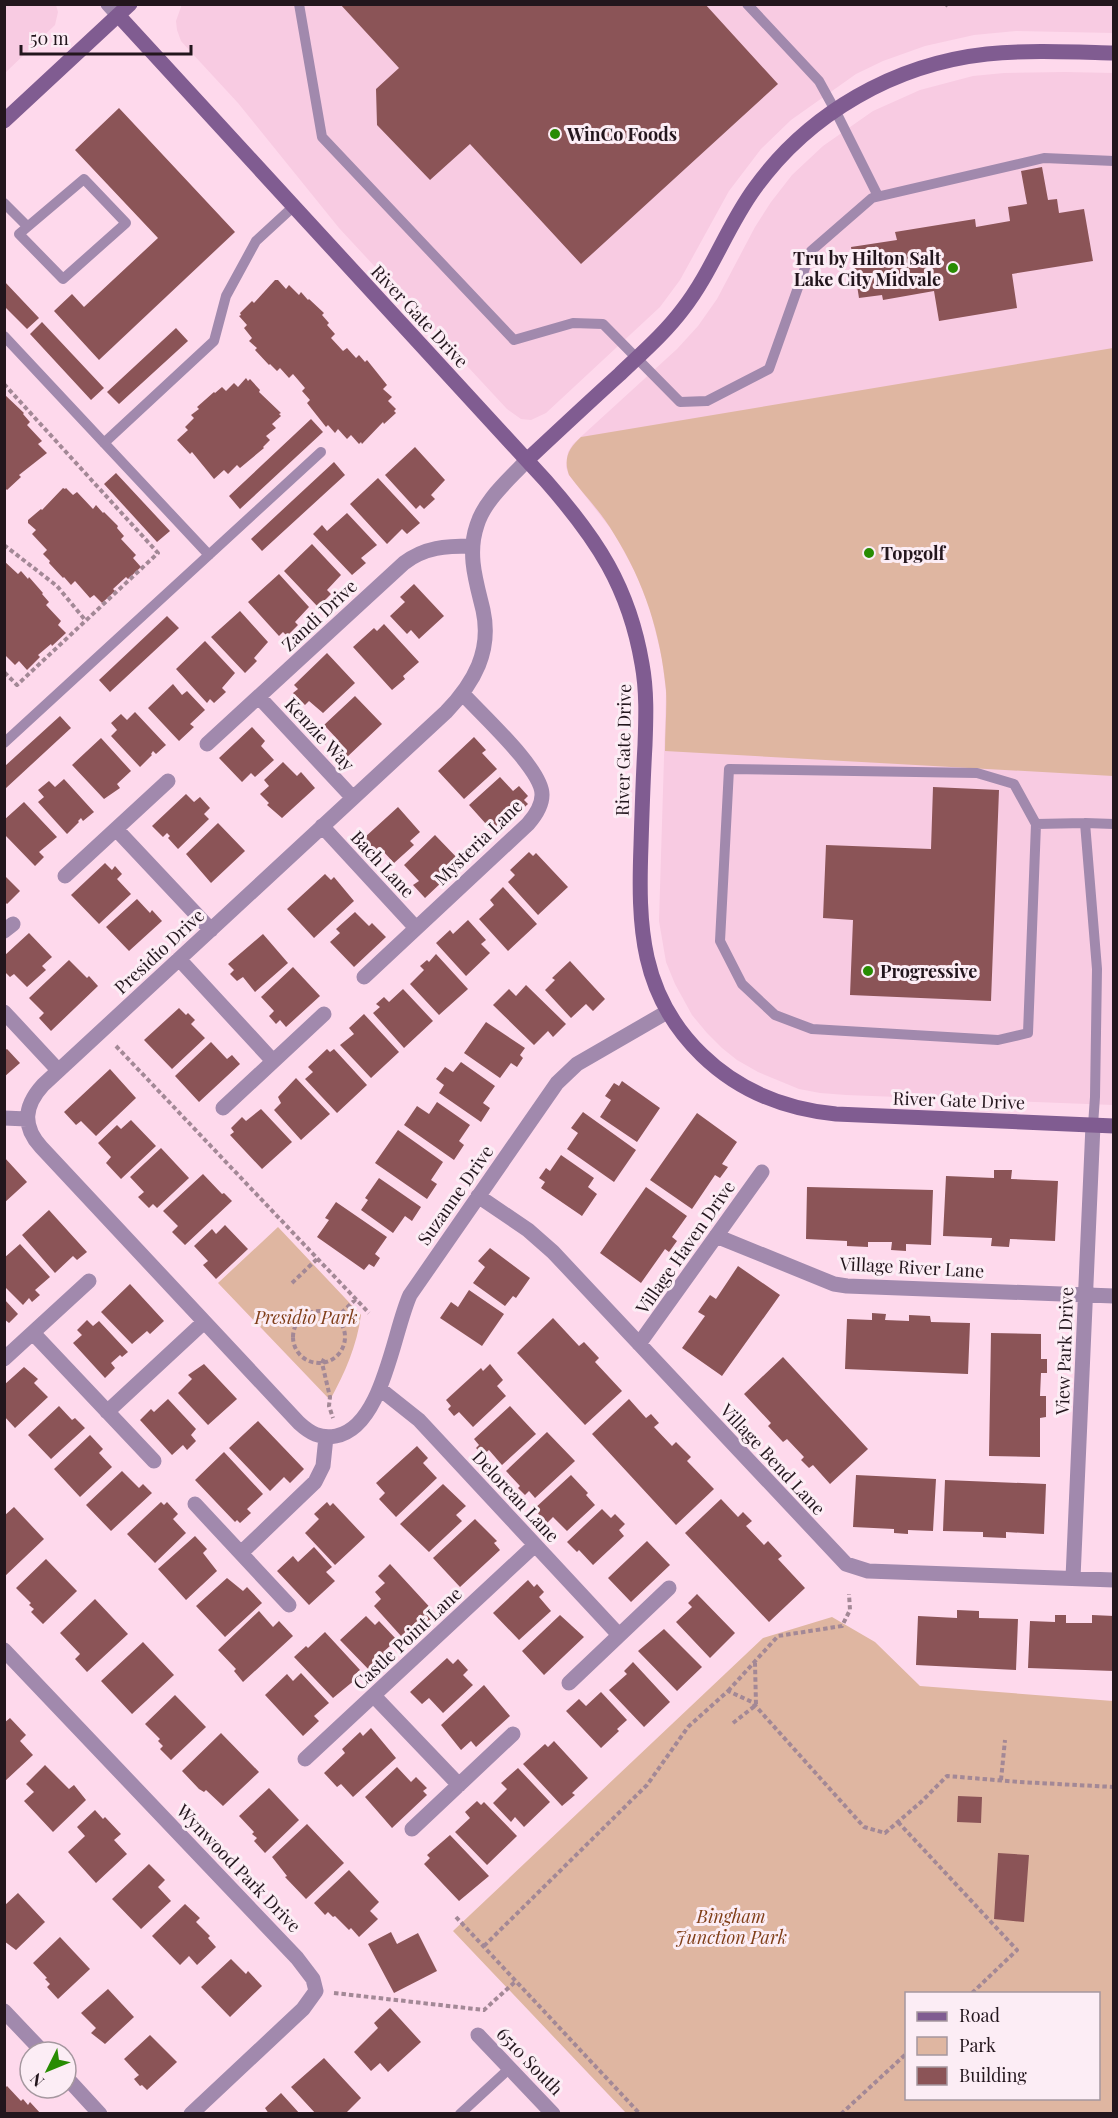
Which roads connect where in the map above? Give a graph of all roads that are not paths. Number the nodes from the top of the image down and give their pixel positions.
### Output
1 (130, 4) edge
2 (299, 4) edge
3 (747, 4) edge
4 (113, 10) edge
5 (1113, 53) edge
6 (835, 110) junction
7 (4, 122) edge
8 (1113, 161) edge
9 (878, 196) junction
10 (4, 203) edge
11 (293, 207) junction
12 (27, 226) junction
13 (4, 336) edge
14 (636, 359) junction
15 (104, 443) junction
16 (321, 452) dead end
17 (527, 460) junction
18 (472, 546) junction
19 (209, 555) junction
20 (463, 694) junction
21 (259, 697) junction
22 (7, 735) edge
23 (207, 744) dead end
24 (168, 781) dead end
25 (353, 798) junction
26 (1086, 823) junction
27 (1036, 824) junction
28 (1113, 824) edge
29 (322, 826) junction
30 (116, 829) junction
31 (65, 876) dead end
32 (416, 928) junction
33 (211, 930) junction
34 (179, 959) junction
35 (364, 977) dead end
36 (4, 1012) edge
37 (667, 1012) junction
38 (324, 1014) dead end
39 (273, 1061) junction
40 (58, 1070) junction
41 (223, 1108) dead end
42 (4, 1118) edge
43 (27, 1119) junction
44 (1093, 1125) junction
45 (1113, 1126) edge
46 (762, 1172) dead end
47 (478, 1196) junction
48 (716, 1236) junction
49 (89, 1281) dead end
50 (1085, 1295) junction
51 (1113, 1296) edge
52 (204, 1322) junction
53 (33, 1333) junction
54 (639, 1344) junction
55 (4, 1359) edge
56 (380, 1389) junction
57 (107, 1412) junction
58 (326, 1437) junction
59 (154, 1461) dead end
60 (195, 1504) dead end
61 (535, 1545) junction
62 (241, 1553) junction
63 (1073, 1578) junction
64 (1113, 1580) edge
65 (669, 1588) dead end
66 (289, 1605) dead end
67 (619, 1635) junction
68 (4, 1650) edge
69 (569, 1683) dead end
70 (374, 1696) junction
71 (513, 1734) dead end
72 (305, 1760) dead end
73 (459, 1785) junction
74 (412, 1829) dead end
75 (4, 2011) edge
76 (478, 2035) dead end
77 (32, 2040) edge
78 (510, 2068) junction
79 (78, 2090) edge
80 (100, 2114) edge
81 (191, 2114) edge
82 (460, 2114) edge
83 (553, 2114) edge

1 - 4 street
2 - 14 lane
3 - 6 lane
4 - 7 street
4 - 11 street, River Gate Drive
5 - 6 street
6 - 9 lane
6 - 14 street
8 - 9 lane
9 - 14 lane
10 - 12 lane
11 - 15 lane
11 - 17 street, River Gate Drive
12 - 12 lane
13 - 15 lane
14 - 17 street
15 - 19 lane
16 - 19 lane
17 - 18 street, Presidio Drive
17 - 37 street, River Gate Drive
18 - 20 street, Presidio Drive
18 - 21 street, Zandi Drive
19 - 22 lane
20 - 25 street, Presidio Drive
20 - 32 street, Mysteria Lane
21 - 23 street, Zandi Drive
21 - 25 street, Kenzie Way
24 - 30 street
25 - 29 street, Presidio Drive
26 - 27 lane
26 - 28 lane
26 - 44 lane
27 - 27 lane
29 - 32 street, Bach Lane
29 - 33 street, Presidio Drive
30 - 31 street
30 - 33 street
32 - 35 street, Mysteria Lane
33 - 34 street, Presidio Drive
34 - 39 street
34 - 40 street, Presidio Drive
36 - 40 street
37 - 44 street, River Gate Drive
37 - 47 street, Suzanne Drive
38 - 39 street
39 - 41 street
40 - 43 street, Presidio Drive
42 - 43 street
43 - 52 street
44 - 45 street, River Gate Drive
44 - 50 street, View Park Drive
46 - 48 street, Village Haven Drive
47 - 54 street, Village Bend Lane
47 - 56 street, Suzanne Drive
48 - 50 street, Village River Lane
48 - 54 street, Village Haven Drive
49 - 53 street
50 - 51 street, Village River Lane
50 - 63 street, View Park Drive
52 - 57 street
52 - 58 street
53 - 55 street
53 - 57 street
54 - 63 street, Village Bend Lane
56 - 58 street, Suzanne Drive
56 - 61 street, Delorean Lane
57 - 59 street
58 - 62 street
60 - 62 street
61 - 67 street, Delorean Lane
61 - 70 street, Castle Point Lane
62 - 66 street
63 - 64 street, Village Bend Lane
65 - 67 street
67 - 69 street
68 - 81 street, Wynwood Park Drive
70 - 72 street, Castle Point Lane
70 - 73 street
71 - 73 street
73 - 74 street
75 - 77 street
76 - 78 street, 6510 South
78 - 82 lane
78 - 83 street, 6510 South
79 - 80 street

